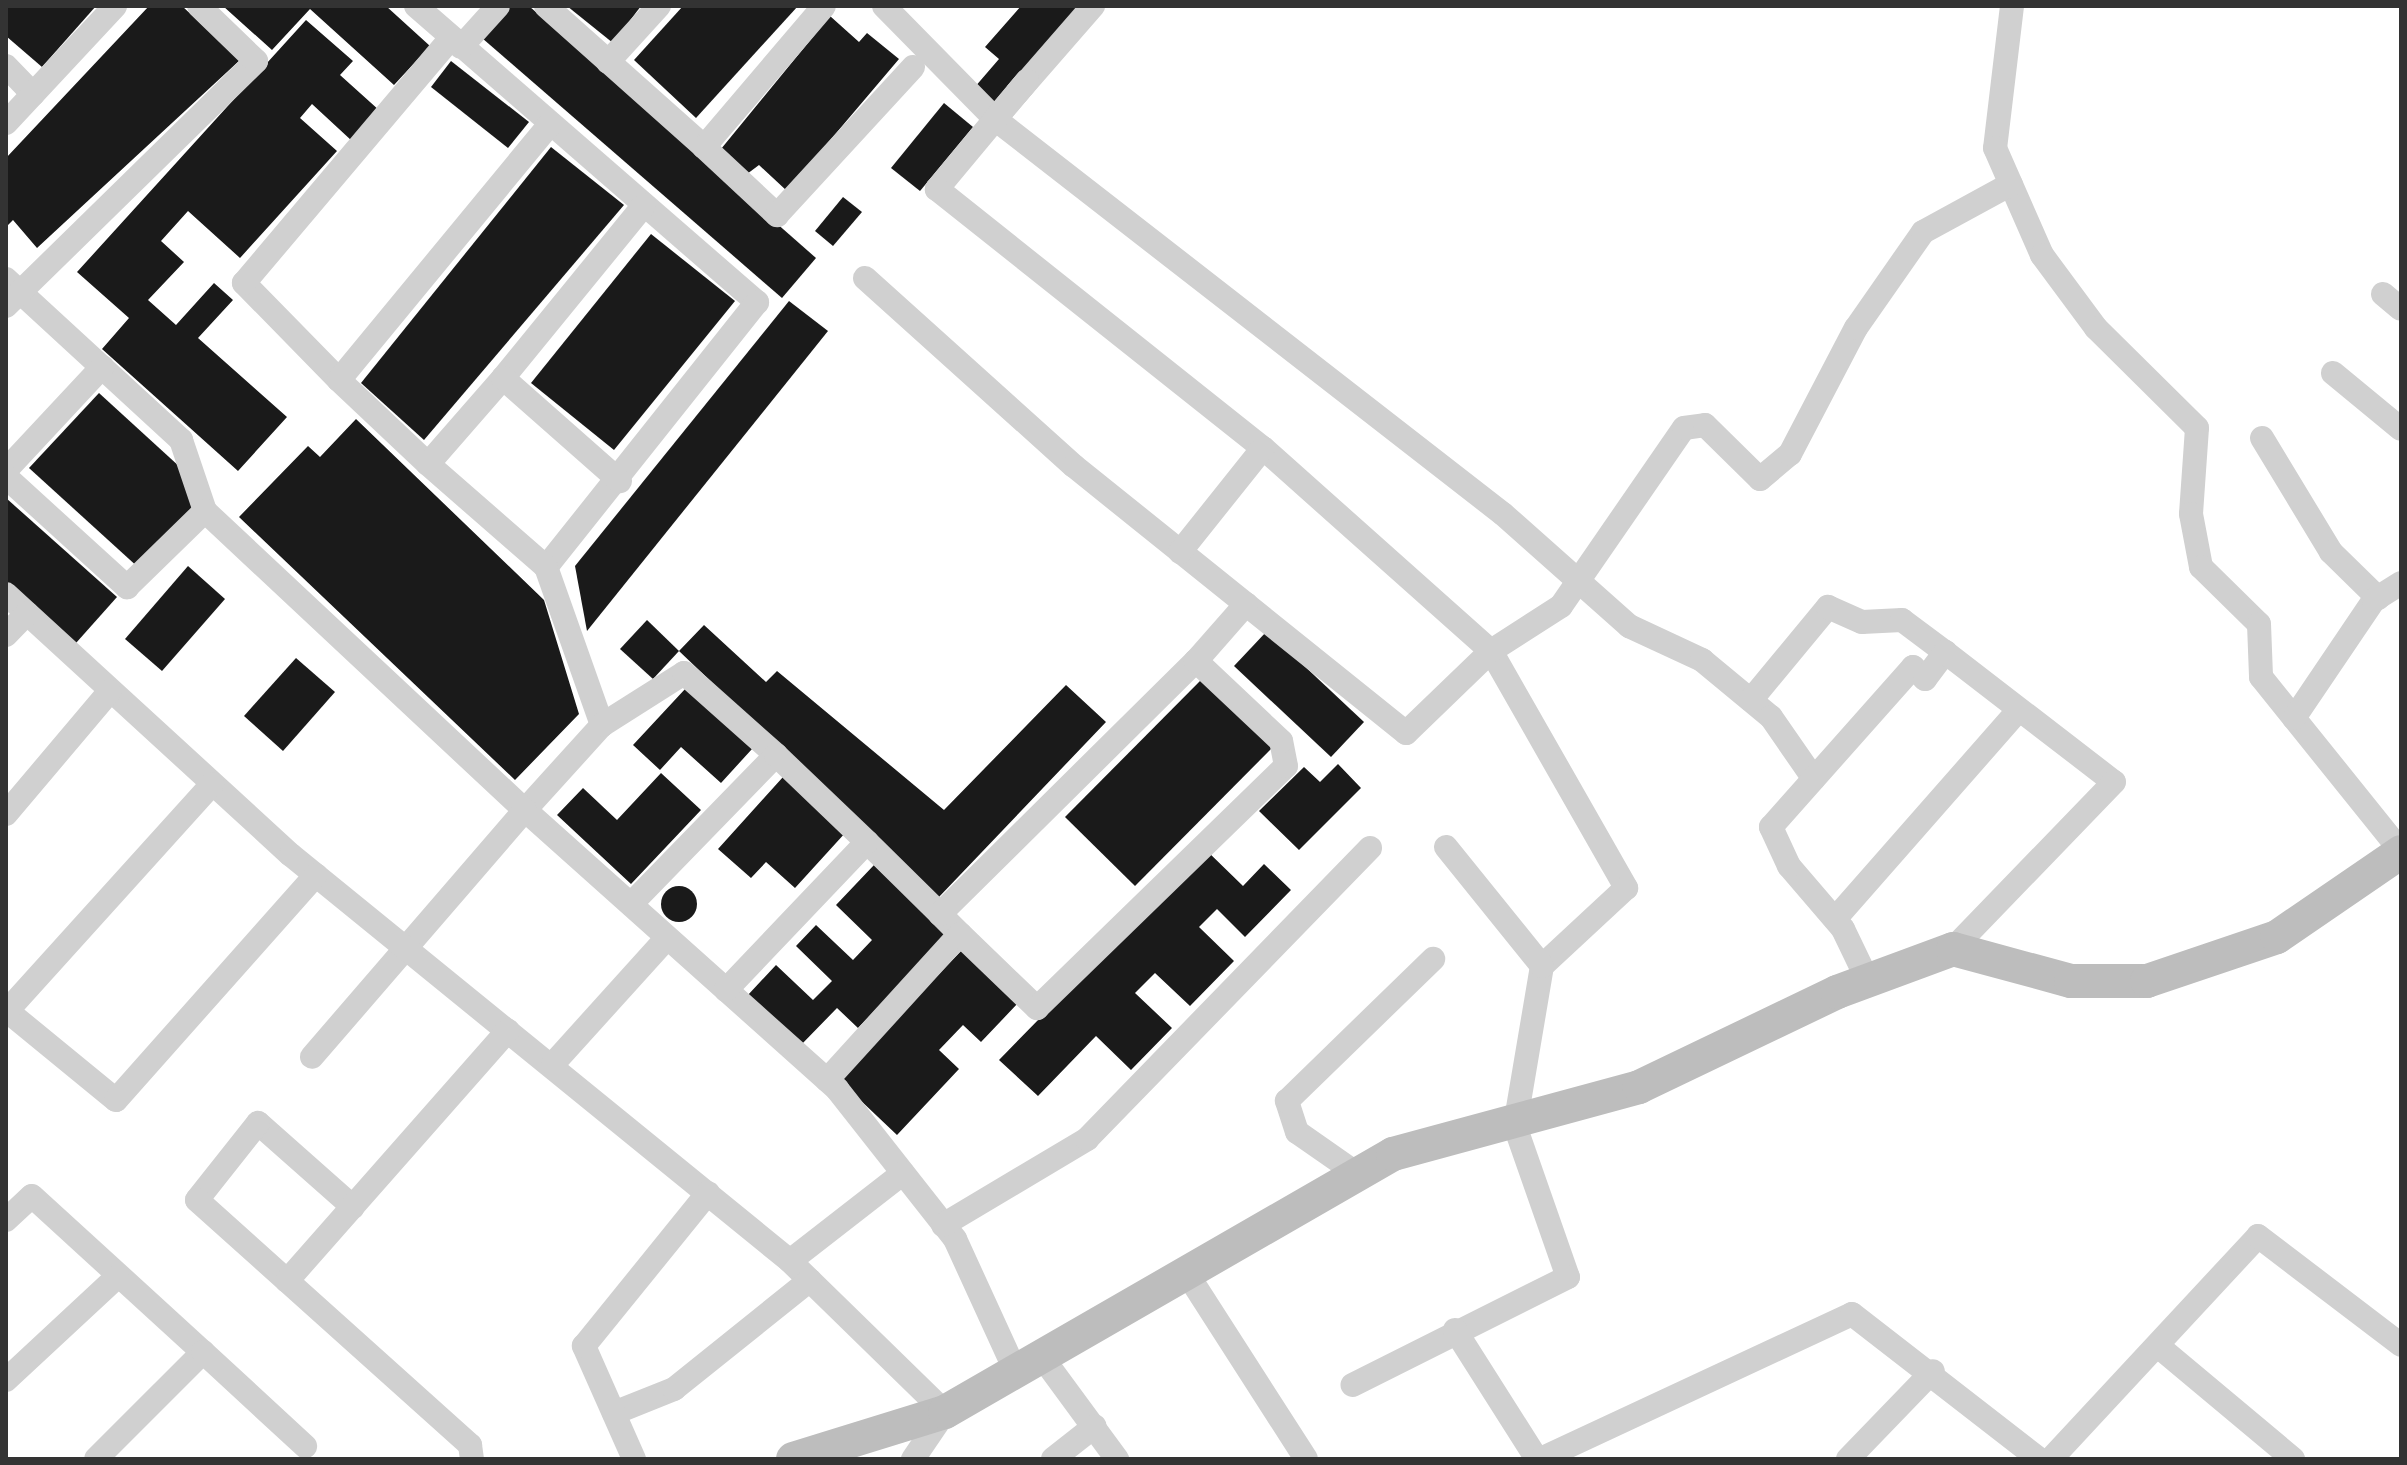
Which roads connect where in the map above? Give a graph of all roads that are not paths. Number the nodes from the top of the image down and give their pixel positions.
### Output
1 (115, 6) edge
2 (199, 6) edge
3 (416, 6) edge
4 (498, 6) edge
5 (546, 6) edge
6 (659, 6) edge
7 (824, 6) edge
8 (884, 6) edge
9 (1093, 6) edge
10 (2012, 6) edge
11 (456, 43) junction
12 (608, 62) junction
13 (6, 66) edge
14 (913, 67) dead end
15 (33, 94) junction
16 (995, 119) junction
17 (6, 123) edge
18 (550, 124) junction
19 (704, 147) junction
20 (2011, 184) junction
21 (644, 205) junction
22 (865, 278) dead end
23 (10, 292) edge
24 (102, 367) junction
25 (2333, 373) dead end
26 (503, 378) junction
27 (339, 380) junction
28 (2401, 429) edge
29 (2262, 438) dead end
30 (1263, 448) junction
31 (428, 464) junction
32 (6, 470) edge
33 (6, 477) edge
34 (620, 481) junction
35 (205, 511) junction
36 (1180, 552) junction
37 (546, 567) junction
38 (1578, 581) junction
39 (2401, 583) edge
40 (6, 594) edge
41 (2378, 598) junction
42 (1246, 604) junction
43 (27, 613) junction
44 (6, 635) edge
45 (1491, 651) junction
46 (1945, 652) junction
47 (1196, 661) junction
48 (109, 692) junction
49 (1751, 700) junction
50 (2017, 712) junction
51 (2294, 718) junction
52 (602, 725) junction
53 (776, 755) junction
54 (1814, 779) junction
55 (212, 784) junction
56 (525, 810) junction
57 (6, 814) edge
58 (867, 842) junction
59 (1446, 847) dead end
60 (1370, 848) dead end
61 (2401, 851) edge
62 (316, 875) junction
63 (631, 904) junction
64 (940, 914) junction
65 (1835, 919) junction
66 (960, 934) junction
67 (667, 938) junction
68 (402, 945) junction
69 (1953, 949) junction
70 (1433, 959) dead end
71 (1542, 966) junction
72 (1868, 981) junction
73 (726, 990) junction
74 (7, 1011) edge
75 (508, 1030) junction
76 (312, 1057) dead end
77 (553, 1064) junction
78 (827, 1080) junction
79 (1515, 1126) junction
80 (1353, 1171) junction
81 (903, 1173) junction
82 (708, 1193) junction
83 (353, 1207) junction
84 (6, 1220) edge
85 (943, 1225) junction
86 (790, 1261) junction
87 (1186, 1272) junction
88 (117, 1277) junction
89 (810, 1280) junction
90 (287, 1281) junction
91 (1455, 1330) junction
92 (2401, 1345) edge
93 (2158, 1346) junction
94 (203, 1352) junction
95 (1029, 1365) junction
96 (1933, 1371) junction
97 (6, 1380) edge
98 (1352, 1385) dead end
99 (945, 1412) junction
100 (614, 1413) junction
101 (1095, 1426) junction
102 (305, 1446) dead end
103 (1849, 1458) edge
104 (96, 1459) edge
105 (472, 1459) edge
106 (634, 1459) edge
107 (793, 1459) edge
108 (913, 1459) edge
109 (1053, 1459) edge
110 (1117, 1459) edge
111 (1306, 1459) edge
112 (1539, 1459) edge
113 (2039, 1459) edge
114 (2051, 1459) edge
115 (2293, 1459) edge

1 - 15 street
2 - 23 street
3 - 11 street
4 - 11 street
5 - 12 street
6 - 12 street
7 - 19 street
8 - 16 street
9 - 16 street
10 - 20 street
11 - 18 street
11 - 27 street
12 - 19 street
13 - 15 street
14 - 19 street
15 - 17 street
16 - 30 street
16 - 38 street
18 - 21 street
18 - 27 street
20 - 38 street
20 - 51 street
21 - 26 street
21 - 34 street
22 - 36 street
23 - 24 street
24 - 32 street
24 - 35 street
25 - 28 street
26 - 31 street
26 - 34 street
27 - 31 street
29 - 41 street
30 - 36 street
30 - 45 street
31 - 37 street
33 - 35 street
34 - 37 street
35 - 56 street
36 - 42 street
37 - 52 street
38 - 45 street
38 - 49 street
39 - 41 street
40 - 43 street
41 - 51 street
42 - 45 street
42 - 47 street
43 - 44 street
43 - 48 street
45 - 71 street
46 - 49 street
46 - 50 street
46 - 54 street
47 - 64 street
47 - 66 street
48 - 55 street
48 - 57 street
49 - 54 street
50 - 65 street
50 - 69 street
51 - 61 street
52 - 53 street
52 - 56 street
53 - 58 street
53 - 63 street
54 - 65 street
55 - 62 street
55 - 74 street
56 - 63 street
56 - 68 street
58 - 64 street
58 - 73 street
59 - 71 street
60 - 85 street
61 - 69 street
62 - 68 street
62 - 74 street
63 - 67 street
64 - 66 street
65 - 72 street
66 - 78 street
67 - 73 street
67 - 77 street
68 - 75 street
68 - 76 street
69 - 72 street
70 - 80 street
71 - 79 street
72 - 79 street
73 - 78 street
75 - 77 street
75 - 83 street
77 - 82 street
78 - 81 street
79 - 80 street
79 - 91 street
80 - 87 street
81 - 85 street
81 - 86 street
82 - 86 street
82 - 100 street
83 - 90 street
83 - 90 street
84 - 88 street
85 - 95 street
86 - 89 street
87 - 95 street
87 - 111 street
88 - 94 street
88 - 97 street
89 - 99 street
89 - 100 street
90 - 105 street
91 - 98 street
91 - 112 street
92 - 93 street
93 - 114 street
93 - 115 street
94 - 102 street
94 - 104 street
95 - 99 street
95 - 101 street
96 - 103 street
96 - 112 street
96 - 113 street
99 - 107 street
99 - 108 street
100 - 106 street
101 - 109 street
101 - 110 street

